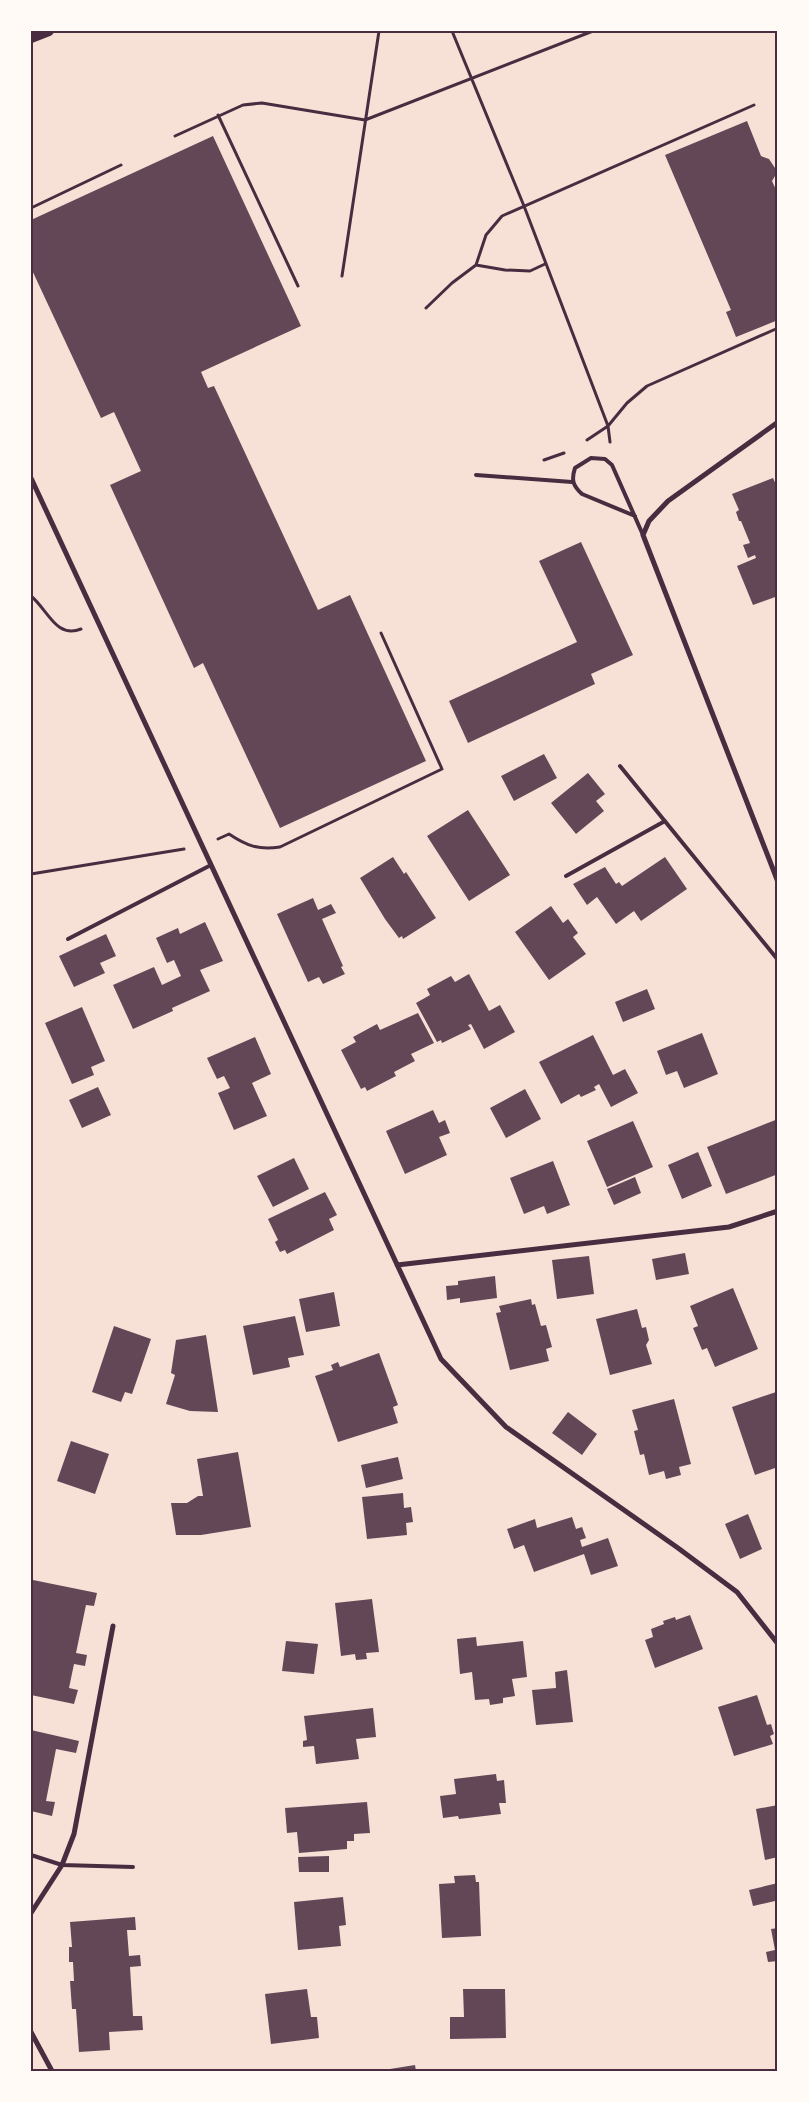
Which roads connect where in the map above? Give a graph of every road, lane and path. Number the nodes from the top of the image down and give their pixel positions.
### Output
1 (49, 31) edge
2 (379, 31) edge
3 (452, 31) edge
4 (594, 31) edge
5 (31, 38) edge
6 (471, 79) junction
7 (754, 105) dead end
8 (218, 115) junction
9 (365, 120) junction
10 (175, 136) dead end
11 (121, 165) dead end
12 (524, 206) junction
13 (31, 208) edge
14 (546, 264) junction
15 (476, 266) junction
16 (342, 276) dead end
17 (298, 286) dead end
18 (426, 308) dead end
19 (778, 328) edge
20 (778, 422) edge
21 (608, 426) junction
22 (585, 441) dead end
23 (567, 452) dead end
24 (539, 461) dead end
25 (612, 466) junction
26 (476, 475) dead end
27 (31, 478) edge
28 (572, 482) junction
29 (38, 492) junction
30 (31, 494) edge
31 (635, 516) junction
32 (643, 535) junction
33 (31, 596) edge
34 (81, 629) dead end
35 (381, 633) dead end
36 (620, 766) dead end
37 (665, 821) junction
38 (203, 846) junction
39 (211, 865) junction
40 (31, 874) edge
41 (566, 876) dead end
42 (778, 882) edge
43 (68, 939) dead end
44 (778, 960) edge
45 (778, 1210) edge
46 (397, 1265) junction
47 (113, 1626) dead end
48 (778, 1644) edge
49 (31, 1855) edge
50 (62, 1865) junction
51 (133, 1868) dead end
52 (31, 1913) edge
53 (31, 2032) edge
54 (52, 2071) edge

1 - 5 main road
2 - 9 path
3 - 6 path
4 - 6 path
6 - 9 path
6 - 12 path
7 - 12 path
8 - 9 path
8 - 10 path
8 - 17 path
9 - 16 path
11 - 13 path
12 - 14 path
12 - 15 path
14 - 15 path
14 - 21 path
15 - 18 path
19 - 21 path
20 - 32 street
21 - 22 path
21 - 25 path
23 - 24 path
25 - 28 lane
25 - 31 lane
26 - 28 lane
27 - 29 street
28 - 31 lane
29 - 30 lane
29 - 38 street
31 - 32 lane
32 - 42 street
33 - 34 path
35 - 38 path
36 - 37 lane
37 - 41 lane
37 - 44 lane
38 - 39 street
38 - 40 path
39 - 43 lane
39 - 46 street
45 - 46 street
46 - 48 street
47 - 50 street
49 - 50 lane
50 - 51 lane
50 - 52 street
53 - 54 street

